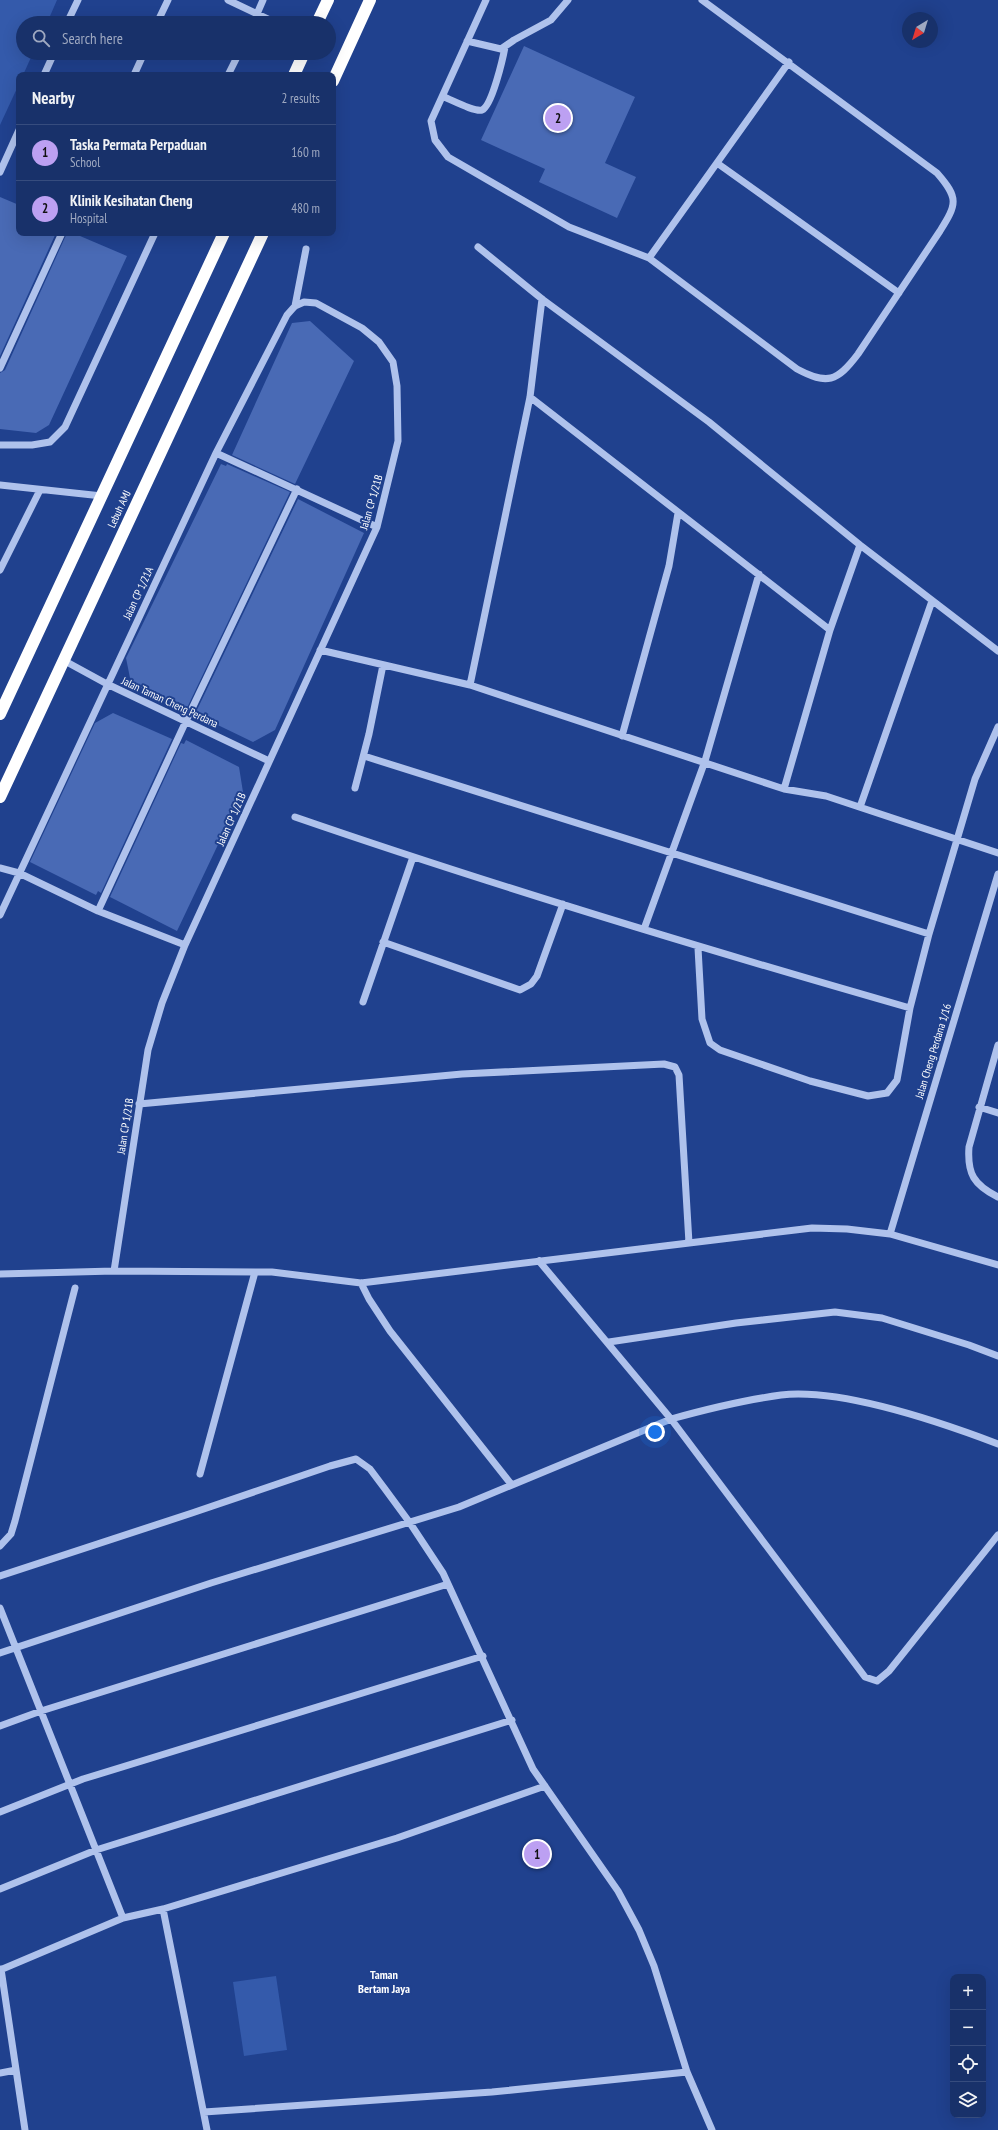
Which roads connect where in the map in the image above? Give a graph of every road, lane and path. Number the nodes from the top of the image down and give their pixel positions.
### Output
1 (78, 0) edge
2 (168, 0) edge
3 (228, 0) edge
4 (263, 0) edge
5 (328, 0) edge
6 (370, 0) edge
7 (486, 0) edge
8 (568, 0) edge
9 (702, 0) edge
10 (257, 14) junction
11 (71, 16) edge
12 (160, 16) edge
13 (261, 16) edge
14 (320, 16) edge
15 (467, 41) junction
16 (505, 47) junction
17 (51, 60) edge
18 (141, 60) edge
19 (236, 60) edge
20 (301, 60) edge
21 (789, 62) junction
22 (45, 72) edge
23 (135, 72) edge
24 (230, 72) edge
25 (295, 72) edge
26 (336, 74) edge
27 (444, 97) junction
28 (16, 137) edge
29 (717, 163) junction
30 (0, 172) edge
31 (61, 236) edge
32 (154, 236) edge
33 (223, 236) edge
34 (262, 236) edge
35 (478, 247) dead end
36 (306, 249) dead end
37 (649, 258) junction
38 (899, 293) junction
39 (542, 299) junction
40 (295, 306) junction
41 (0, 368) edge
42 (530, 397) junction
43 (0, 445) edge
44 (216, 453) junction
45 (0, 484) edge
46 (297, 489) junction
47 (40, 490) junction
48 (102, 496) junction
49 (678, 513) junction
50 (377, 527) junction
51 (860, 545) junction
52 (0, 570) edge
53 (759, 574) junction
54 (932, 601) junction
55 (830, 630) junction
56 (320, 650) junction
57 (998, 651) edge
58 (63, 660) junction
59 (383, 665) junction
60 (107, 684) junction
61 (470, 685) junction
62 (0, 714) edge
63 (186, 721) junction
64 (998, 726) edge
65 (622, 736) junction
66 (364, 756) junction
67 (269, 761) junction
68 (705, 761) junction
69 (355, 788) dead end
70 (784, 789) junction
71 (0, 797) edge
72 (860, 807) junction
73 (295, 817) dead end
74 (956, 839) junction
75 (671, 852) junction
76 (998, 853) edge
77 (413, 857) junction
78 (0, 868) edge
79 (19, 873) junction
80 (998, 874) edge
81 (563, 904) junction
82 (98, 911) junction
83 (0, 915) edge
84 (644, 929) junction
85 (929, 934) junction
86 (383, 942) junction
87 (185, 945) junction
88 (698, 948) junction
89 (363, 1002) dead end
90 (910, 1008) junction
91 (998, 1045) edge
92 (140, 1104) junction
93 (979, 1108) junction
94 (998, 1113) edge
95 (998, 1197) edge
96 (890, 1234) junction
97 (690, 1243) junction
98 (539, 1261) junction
99 (998, 1266) edge
100 (114, 1271) junction
101 (255, 1272) junction
102 (0, 1274) edge
103 (361, 1283) junction
104 (75, 1288) dead end
105 (609, 1342) junction
106 (998, 1356) edge
107 (671, 1419) junction
108 (998, 1444) edge
109 (200, 1474) dead end
110 (511, 1484) junction
111 (410, 1522) junction
112 (998, 1535) edge
113 (0, 1546) edge
114 (0, 1576) edge
115 (448, 1584) junction
116 (0, 1608) edge
117 (15, 1647) junction
118 (0, 1653) edge
119 (483, 1656) junction
120 (41, 1711) junction
121 (512, 1720) junction
122 (0, 1726) edge
123 (70, 1784) junction
124 (545, 1786) junction
125 (0, 1812) edge
126 (96, 1850) junction
127 (0, 1889) edge
128 (163, 1909) junction
129 (123, 1918) junction
130 (1, 1969) edge
131 (16, 2070) junction
132 (687, 2072) junction
133 (0, 2073) edge
134 (204, 2112) junction
135 (25, 2130) edge
136 (207, 2130) edge
137 (712, 2130) edge

1 - 11 street
2 - 12 street
3 - 10 street
4 - 10 street
5 - 14 highway
6 - 26 highway
7 - 15 street
8 - 16 street
9 - 21 street
10 - 13 street
15 - 16 street
15 - 27 street
16 - 27 street
17 - 22 street
18 - 23 street
19 - 24 street
20 - 25 highway
21 - 29 street
21 - 38 street
27 - 37 street
28 - 30 street
29 - 37 street
29 - 38 street
31 - 41 street
32 - 43 street
33 - 48 highway, Lebuh AMJ
34 - 58 highway, Lebuh AMJ
35 - 39 street
36 - 40 street
37 - 38 street
39 - 42 street
39 - 51 street
40 - 44 street, Jalan CP 1/21A
40 - 50 street, Jalan CP 1/21B
42 - 49 street
42 - 61 street
44 - 46 street
44 - 60 street, Jalan CP 1/21A
45 - 47 street
46 - 50 street
46 - 63 street
47 - 48 street
47 - 52 street
48 - 62 highway, Lebuh AMJ
49 - 53 street
49 - 65 street
50 - 56 street, Jalan CP 1/21B
51 - 54 street
51 - 55 street
53 - 55 street
53 - 68 street
54 - 57 street
54 - 72 street
55 - 70 street
56 - 59 street
56 - 67 street, Jalan CP 1/21B
58 - 60 street, Jalan Taman Cheng Perdana
58 - 71 highway, Lebuh AMJ
59 - 61 street
59 - 66 street
60 - 63 street, Jalan Taman Cheng Perdana
60 - 79 street, Jalan CP 1/21A
61 - 65 street
63 - 67 street, Jalan Taman Cheng Perdana
63 - 82 street
64 - 74 street
65 - 68 street
66 - 69 street
66 - 75 street
67 - 87 street, Jalan CP 1/21B
68 - 70 street
68 - 75 street
70 - 72 street
72 - 74 street
73 - 77 street
74 - 76 street
74 - 85 street
75 - 84 street
75 - 85 street
77 - 81 street
77 - 86 street
78 - 79 street
79 - 82 street
79 - 83 street, Jalan CP 1/21A
80 - 96 street, Jalan Cheng Perdana 1/16
81 - 84 street
81 - 86 street
82 - 87 street
84 - 88 street
85 - 90 street
86 - 89 street
87 - 92 street, Jalan CP 1/21B
88 - 90 street
88 - 90 street
91 - 93 street
92 - 97 street
92 - 100 street, Jalan CP 1/21B
93 - 94 street
93 - 95 street
96 - 97 street
96 - 99 street
97 - 98 street
98 - 103 street
98 - 105 street
100 - 101 street
100 - 102 street
101 - 103 street
101 - 109 street
103 - 110 street
104 - 113 street
105 - 106 street
105 - 107 street
107 - 108 street
107 - 110 street
107 - 112 street
110 - 111 street
111 - 114 street
111 - 115 street
111 - 117 street
115 - 119 street
115 - 120 street
116 - 117 street
117 - 118 street
117 - 120 street
119 - 121 street
119 - 123 street
120 - 122 street
120 - 123 street
121 - 124 street
121 - 126 street
123 - 125 street
123 - 126 street
124 - 128 street
124 - 132 street
126 - 127 street
126 - 129 street
128 - 129 street
128 - 134 street
129 - 130 street
130 - 131 street
131 - 133 street
131 - 135 street
132 - 134 street
132 - 137 street
134 - 136 street

